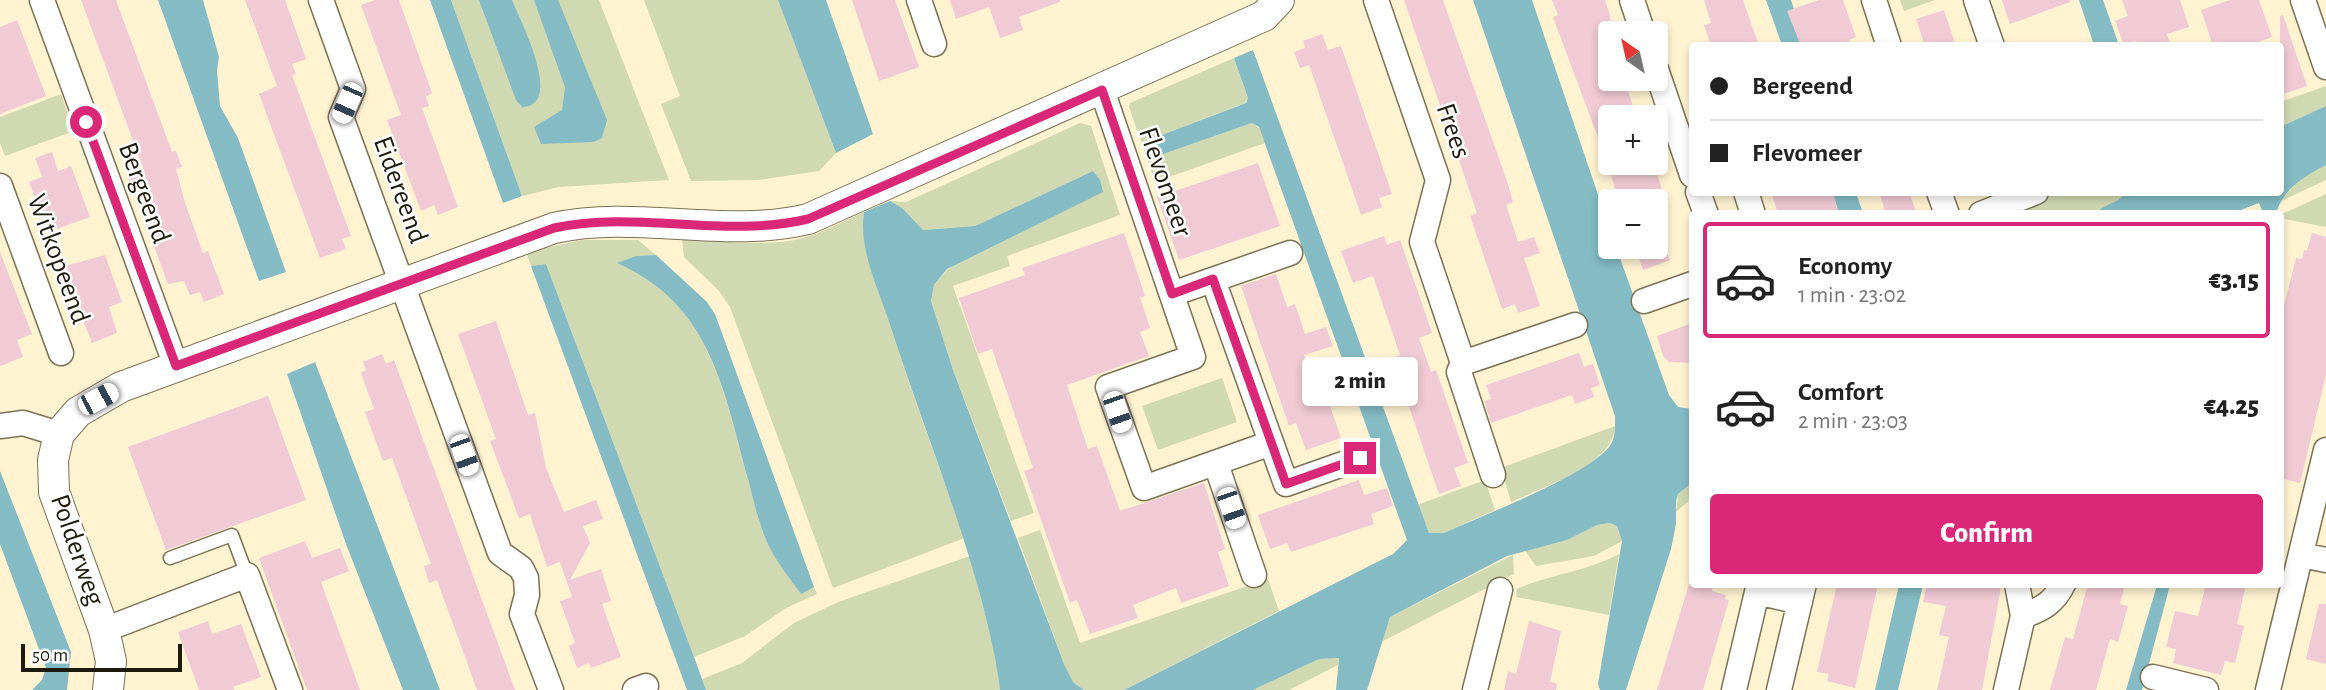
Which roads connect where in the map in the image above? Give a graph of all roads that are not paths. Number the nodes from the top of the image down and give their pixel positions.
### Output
1 (42, 0) edge
2 (321, 0) edge
3 (919, 0) edge
4 (1279, 0) edge
5 (1376, 0) edge
6 (1632, 0) edge
7 (1874, 0) edge
8 (1976, 0) edge
9 (2303, 0) edge
10 (1639, 21) edge
11 (1888, 42) edge
12 (1991, 42) edge
13 (934, 44) dead end
14 (2326, 67) edge
15 (1102, 90) junction
16 (1663, 91) edge
17 (1689, 166) edge
18 (0, 186) edge
19 (2026, 196) edge
20 (1991, 210) edge
21 (1290, 253) dead end
22 (1213, 279) junction
23 (402, 283) junction
24 (1689, 285) edge
25 (1172, 294) junction
26 (1644, 301) dead end
27 (1575, 324) dead end
28 (61, 353) dead end
29 (1463, 363) junction
30 (176, 366) junction
31 (0, 426) edge
32 (59, 434) junction
33 (1271, 443) junction
34 (2326, 450) edge
35 (1360, 458) dead end
36 (1216, 464) junction
37 (1493, 475) dead end
38 (2301, 555) junction
39 (170, 558) dead end
40 (2326, 561) edge
41 (247, 575) junction
42 (1254, 575) dead end
43 (2018, 588) edge
44 (2061, 588) edge
45 (1500, 590) dead end
46 (1802, 593) edge
47 (2023, 615) junction
48 (104, 630) junction
49 (2153, 677) dead end
50 (108, 690) edge
51 (290, 690) edge
52 (551, 690) edge
53 (1475, 690) edge
54 (1734, 690) edge
55 (1779, 690) edge
56 (2006, 690) edge
57 (2206, 690) edge
58 (2268, 690) edge

1 - 30 street, Bergeend
2 - 23 street, Eidereend
3 - 13 street
4 - 15 street
5 - 29 street, Frees
6 - 10 street
7 - 11 street
8 - 12 street
9 - 14 street
15 - 23 street
15 - 25 street, Flevomeer
16 - 17 street
18 - 28 street, Witkopeend
19 - 20 street
21 - 22 street
22 - 25 street
22 - 33 street
23 - 30 street
23 - 52 street, Eidereend
24 - 26 street
25 - 36 street, Flevomeer
27 - 29 street
29 - 37 street, Frees
30 - 32 street
31 - 32 street
32 - 48 street, Polderweg
33 - 35 street
33 - 36 street, Flevomeer
34 - 38 street
36 - 42 street
38 - 40 street
38 - 58 street
39 - 41 lane
41 - 48 street
41 - 51 street
43 - 47 street
44 - 47 street
45 - 53 street
46 - 54 street
46 - 55 street
47 - 56 street
48 - 50 street, Polderweg
49 - 57 street

